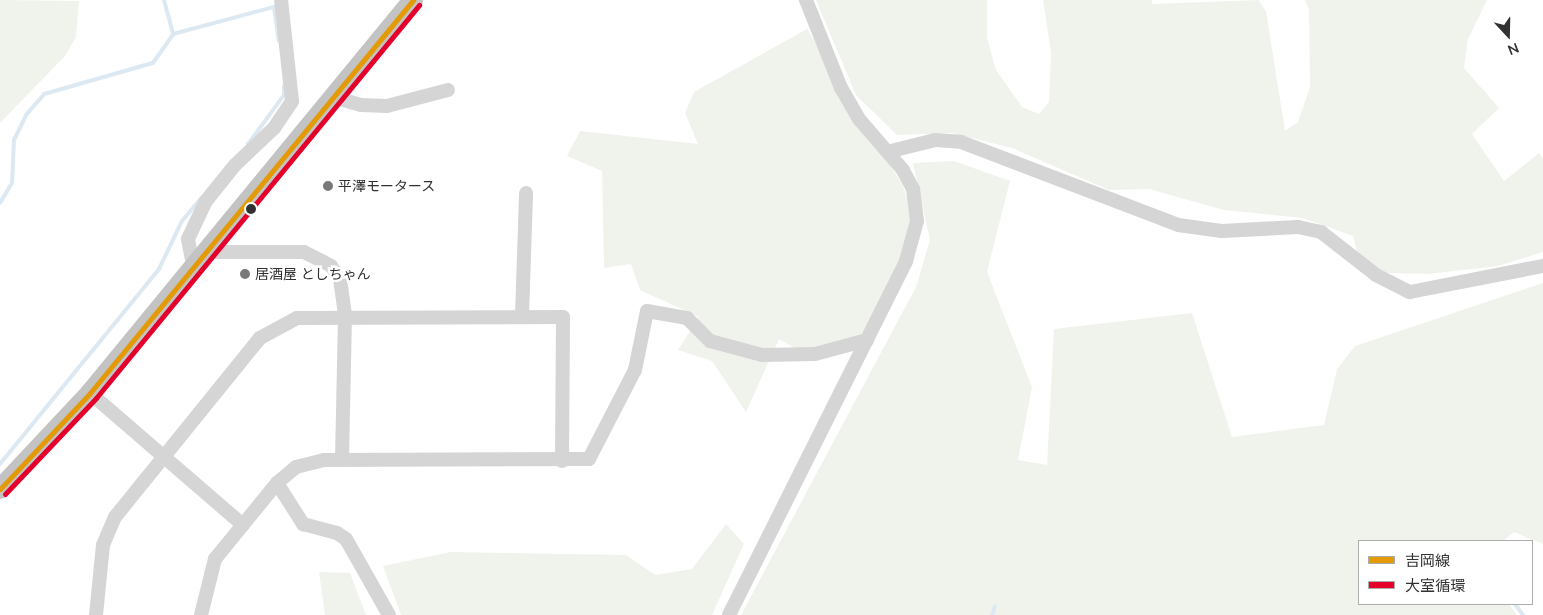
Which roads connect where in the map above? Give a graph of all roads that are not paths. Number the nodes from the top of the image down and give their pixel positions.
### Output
1 (281, 0) edge
2 (413, 0) edge
3 (806, 0) edge
4 (448, 90) dead end
5 (333, 97) junction
6 (891, 151) junction
7 (526, 193) dead end
8 (199, 259) junction
9 (1543, 266) edge
10 (345, 316) junction
11 (522, 316) junction
12 (867, 340) junction
13 (90, 393) junction
14 (161, 457) junction
15 (342, 460) junction
16 (562, 461) junction
17 (277, 483) junction
18 (0, 489) edge
19 (242, 525) junction
20 (96, 615) edge
21 (201, 615) edge
22 (389, 615) edge
23 (729, 615) edge

1 - 8 street
2 - 5 highway
3 - 6 street
4 - 5 street
5 - 8 highway
6 - 9 street
6 - 12 street
7 - 11 street
8 - 10 street
8 - 13 highway
10 - 11 street
10 - 14 street
10 - 15 street
11 - 16 street
12 - 16 street
12 - 23 street
13 - 14 street
13 - 18 highway
14 - 19 street
14 - 20 street
15 - 16 street
15 - 17 street
17 - 19 street
17 - 22 street
19 - 21 street

